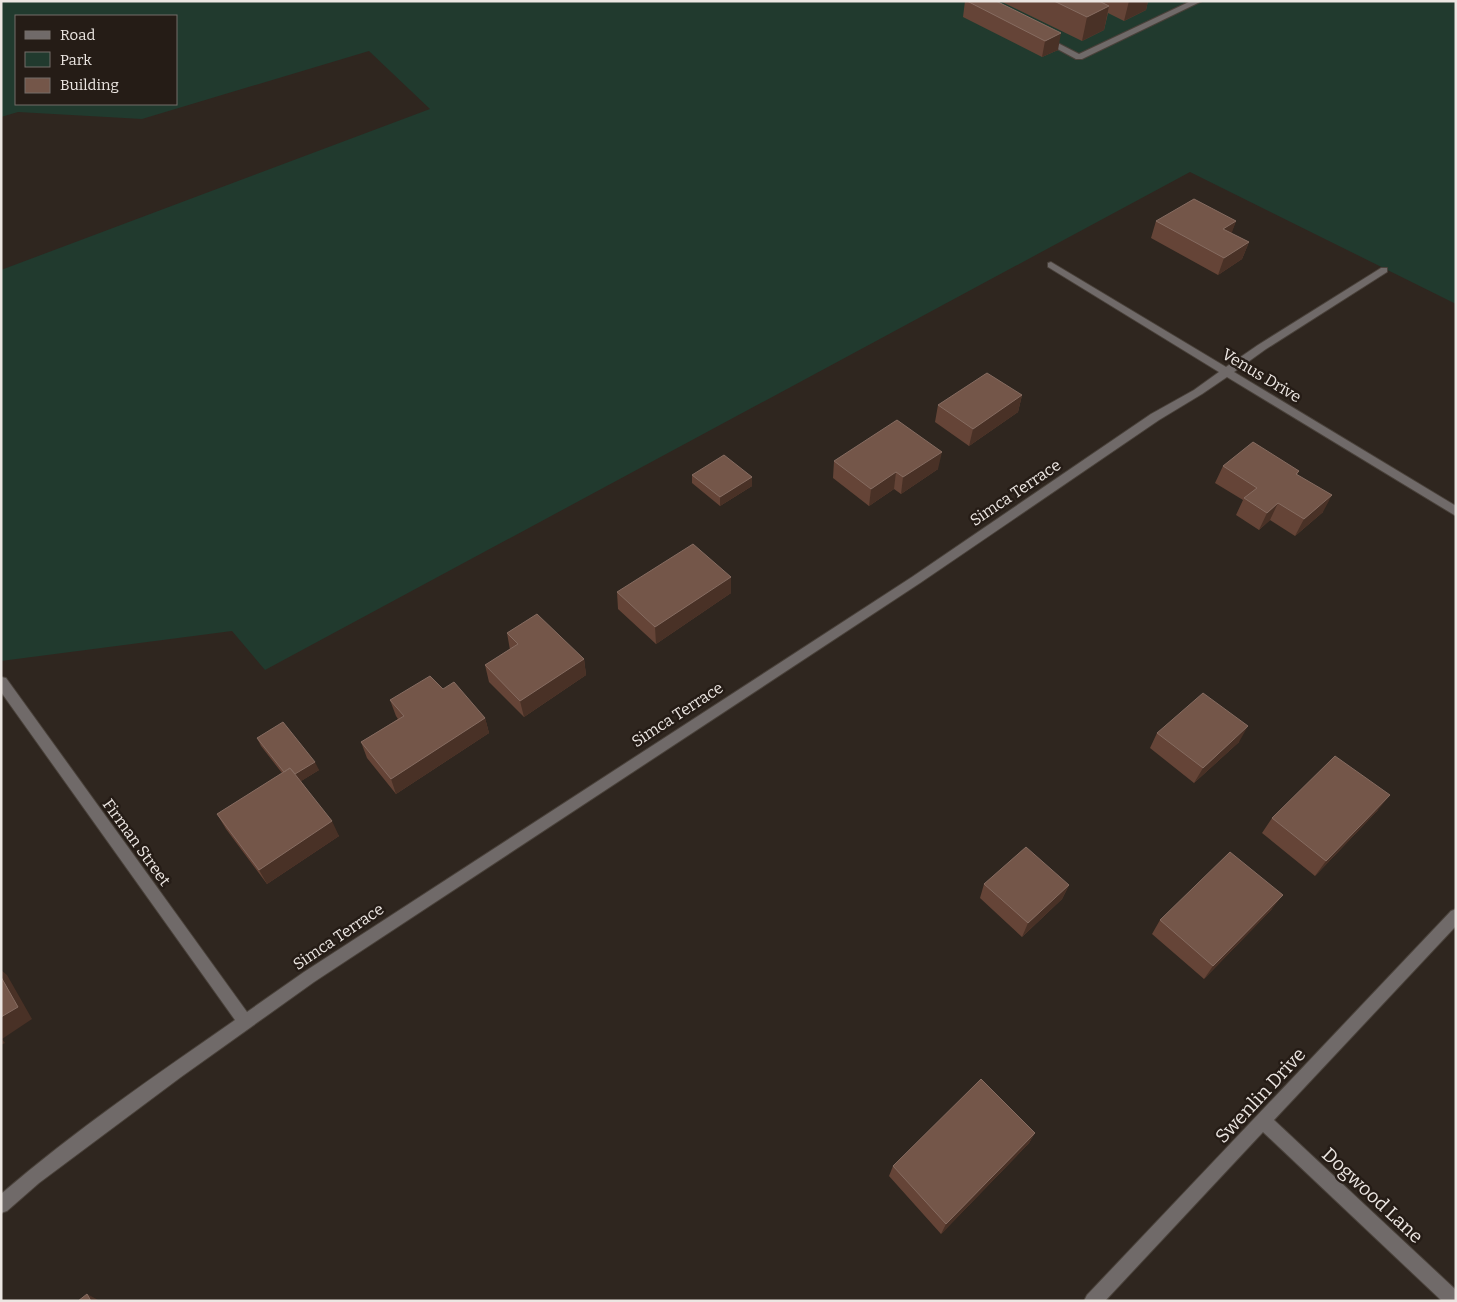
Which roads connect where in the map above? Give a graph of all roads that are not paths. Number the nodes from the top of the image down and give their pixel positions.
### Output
1 (1198, 1) edge
2 (1036, 36) edge
3 (1051, 265) dead end
4 (1384, 270) dead end
5 (1226, 372) junction
6 (1456, 512) edge
7 (1, 682) edge
8 (1456, 916) edge
9 (245, 1022) junction
10 (1262, 1121) junction
11 (1, 1205) edge
12 (1094, 1301) edge
13 (1455, 1301) edge

1 - 2 street
3 - 5 street, Venus Drive
4 - 5 street, Simca Terrace
5 - 6 street, Venus Drive
5 - 9 street, Simca Terrace
7 - 9 street, Firman Street
8 - 10 street, Swenlin Drive
9 - 11 street, Simca Terrace
10 - 12 street, Swenlin Drive
10 - 13 street, Dogwood Lane

